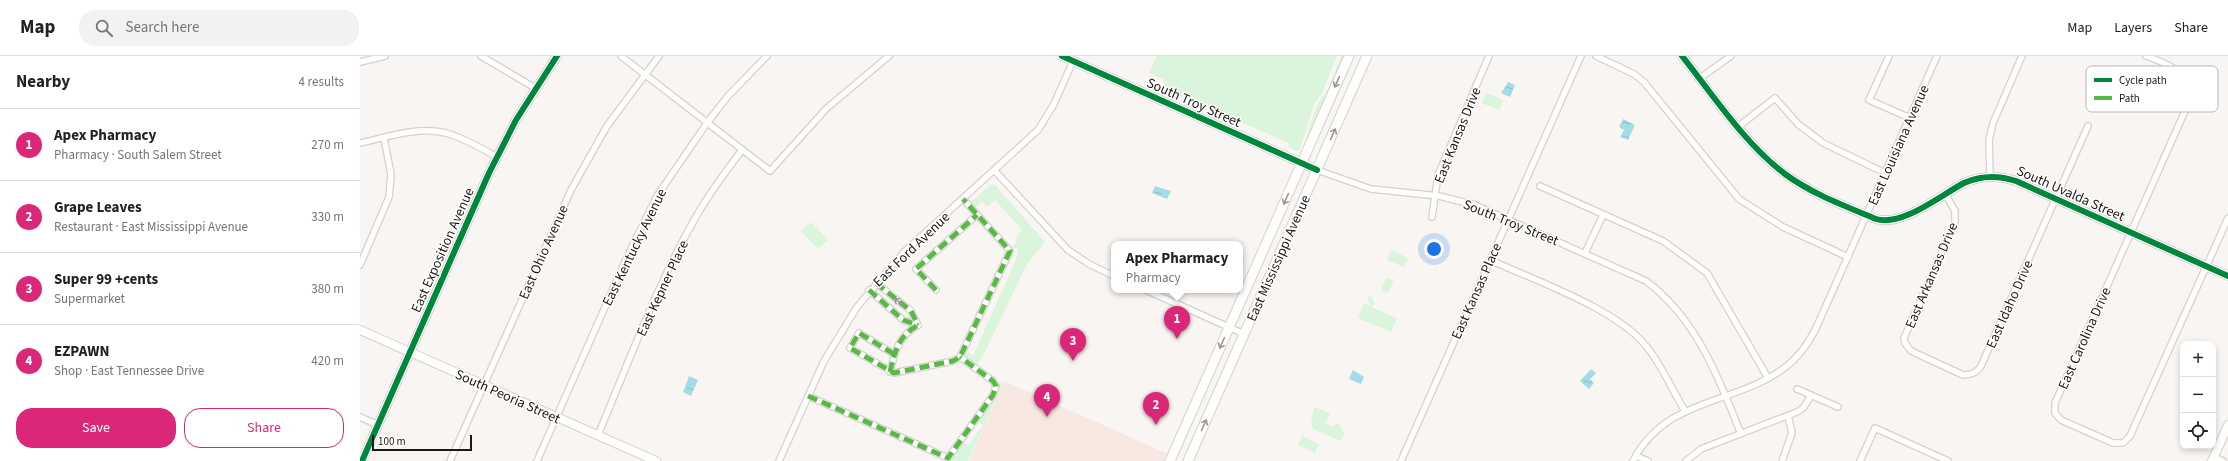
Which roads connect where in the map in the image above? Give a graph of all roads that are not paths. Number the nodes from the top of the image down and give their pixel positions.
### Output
1 (385, 56) edge
2 (481, 56) edge
3 (557, 56) edge
4 (621, 56) edge
5 (659, 56) edge
6 (767, 56) edge
7 (889, 56) edge
8 (1062, 56) edge
9 (1349, 56) edge
10 (1367, 56) edge
11 (1489, 56) edge
12 (1580, 56) edge
13 (1596, 56) edge
14 (1682, 56) edge
15 (1731, 56) edge
16 (1889, 56) edge
17 (1937, 56) edge
18 (2022, 56) edge
19 (2146, 56) edge
20 (1073, 61) junction
21 (360, 62) edge
22 (2167, 66) edge
23 (644, 74) junction
24 (1700, 78) junction
25 (535, 88) junction
26 (2185, 112) edge
27 (1910, 118) junction
28 (707, 123) junction
29 (1739, 126) junction
30 (2088, 126) dead end
31 (384, 138) junction
32 (360, 143) edge
33 (742, 150) junction
34 (497, 157) junction
35 (1302, 163) junction
36 (1317, 170) junction
37 (995, 171) junction
38 (1885, 173) junction
39 (1990, 176) junction
40 (1540, 186) dead end
41 (1945, 193) junction
42 (1434, 196) junction
43 (963, 199) junction
44 (2056, 199) junction
45 (977, 215) junction
46 (1602, 215) junction
47 (1867, 215) junction
48 (1432, 217) dead end
49 (1508, 218) junction
50 (2228, 218) edge
51 (2131, 233) junction
52 (1585, 253) junction
53 (1848, 257) junction
54 (1490, 260) junction
55 (360, 265) edge
56 (2206, 266) junction
57 (1111, 275) edge
58 (2228, 276) edge
59 (876, 283) junction
60 (869, 290) junction
61 (936, 290) dead end
62 (1153, 293) edge
63 (918, 325) junction
64 (1229, 327) junction
65 (360, 330) edge
66 (1244, 334) junction
67 (410, 352) junction
68 (894, 354) junction
69 (960, 357) junction
70 (1938, 364) joint
71 (890, 372) junction
72 (1768, 378) junction
73 (484, 385) junction
74 (1797, 389) dead end
75 (1726, 395) junction
76 (808, 396) junction
77 (1812, 396) junction
78 (1838, 407) dead end
79 (1685, 411) junction
80 (360, 416) edge
81 (1788, 416) junction
82 (556, 417) junction
83 (378, 425) junction
84 (2228, 426) edge
85 (1741, 434) junction
86 (598, 435) junction
87 (1634, 458) edge
88 (2213, 459) edge
89 (362, 461) edge
90 (450, 461) edge
91 (537, 461) edge
92 (656, 461) edge
93 (779, 461) edge
94 (1170, 461) edge
95 (1188, 461) edge
96 (1401, 461) edge
97 (1648, 461) edge
98 (1686, 461) edge
99 (1782, 461) edge
100 (1860, 461) edge
101 (1948, 461) edge
102 (2223, 461) edge

1 - 21 street
2 - 25 street
3 - 25 street, East Exposition Avenue
4 - 23 street
5 - 23 street, East Ohio Avenue
6 - 28 street, East Kentucky Avenue
7 - 33 street
8 - 20 street, South Troy Street
9 -> 35 main road, East Mississippi Avenue
36 -> 10 main road, East Mississippi Avenue
11 - 42 street, East Kansas Drive
12 - 49 street, East Kansas Place
13 - 53 street
14 - 24 street, South Uvalda Street
15 - 24 street
16 - 27 street
17 - 27 street, East Louisiana Avenue
18 - 39 street
19 - 22 street, East Carolina Drive
20 - 35 street, South Troy Street
20 - 37 street, East Ford Avenue
23 - 28 street
23 - 73 street, East Ohio Avenue
24 - 29 street, South Uvalda Street
25 - 34 street, East Exposition Avenue
26 - 51 street, East Carolina Drive
27 - 38 street, East Louisiana Avenue
28 - 33 street
28 - 82 street, East Kentucky Avenue
29 - 38 street
29 - 47 street, South Uvalda Street
30 - 44 street, East Idaho Drive
31 - 32 street
31 - 34 street
31 - 55 street
33 - 86 street, East Kepner Place
34 - 67 street, East Exposition Avenue
35 - 36 street, South Troy Street
35 -> 64 main road, East Mississippi Avenue
36 - 42 street, South Troy Street
36 - 66 main road, East Mississippi Avenue
37 - 43 street, East Ford Avenue
37 - 57 street
38 - 47 street, East Louisiana Avenue
39 - 41 street, South Uvalda Street
39 - 44 street, South Uvalda Street
40 - 46 street
41 - 47 street, South Uvalda Street
41 - 70 street, East Arkansas Drive
42 - 48 street, East Kansas Drive
42 - 49 street, South Troy Street
43 - 45 street
43 - 59 street, East Ford Avenue
44 - 51 street, South Uvalda Street
44 - 70 street, East Idaho Drive
45 - 61 street
45 - 69 street
46 - 52 street
46 - 72 street
47 - 53 street, East Louisiana Avenue
49 - 52 street, South Troy Street
49 - 54 street, East Kansas Place
50 - 56 street, East Carolina Drive
51 - 56 street, South Uvalda Street
51 - 56 street, East Carolina Drive
52 - 75 street, South Troy Street
53 - 72 street, East Louisiana Avenue
54 - 79 street
54 - 96 street, East Kansas Place
56 - 58 street, South Uvalda Street
59 - 60 street, East Ford Avenue
63 -> 59 street
60 - 63 street
60 - 76 street, East Ford Avenue
62 - 64 street
63 - 68 street
64 - 66 street
64 -> 94 main road, East Mississippi Avenue
65 - 67 street, South Peoria Street
95 -> 66 main road, East Mississippi Avenue
67 - 73 street, South Peoria Street
67 - 83 street, East Exposition Avenue
68 - 71 street
68 - 71 street
69 - 71 street
69 - 76 street
72 - 75 street, East Louisiana Avenue
73 - 82 street, South Peoria Street
73 - 90 street, East Ohio Avenue
74 - 77 street
75 - 79 street, East Louisiana Avenue
75 - 85 street, South Troy Street
76 - 93 street, East Ford Avenue
77 - 78 street
77 - 81 street
79 - 87 street, East Louisiana Avenue
80 - 83 street
81 - 85 street
81 - 99 street
82 - 86 street, South Peoria Street
82 - 91 street, East Kentucky Avenue
83 - 89 street, East Exposition Avenue
84 - 88 street
85 - 98 street
86 - 92 street, South Peoria Street
87 - 97 street
88 - 102 street
100 - 101 street

